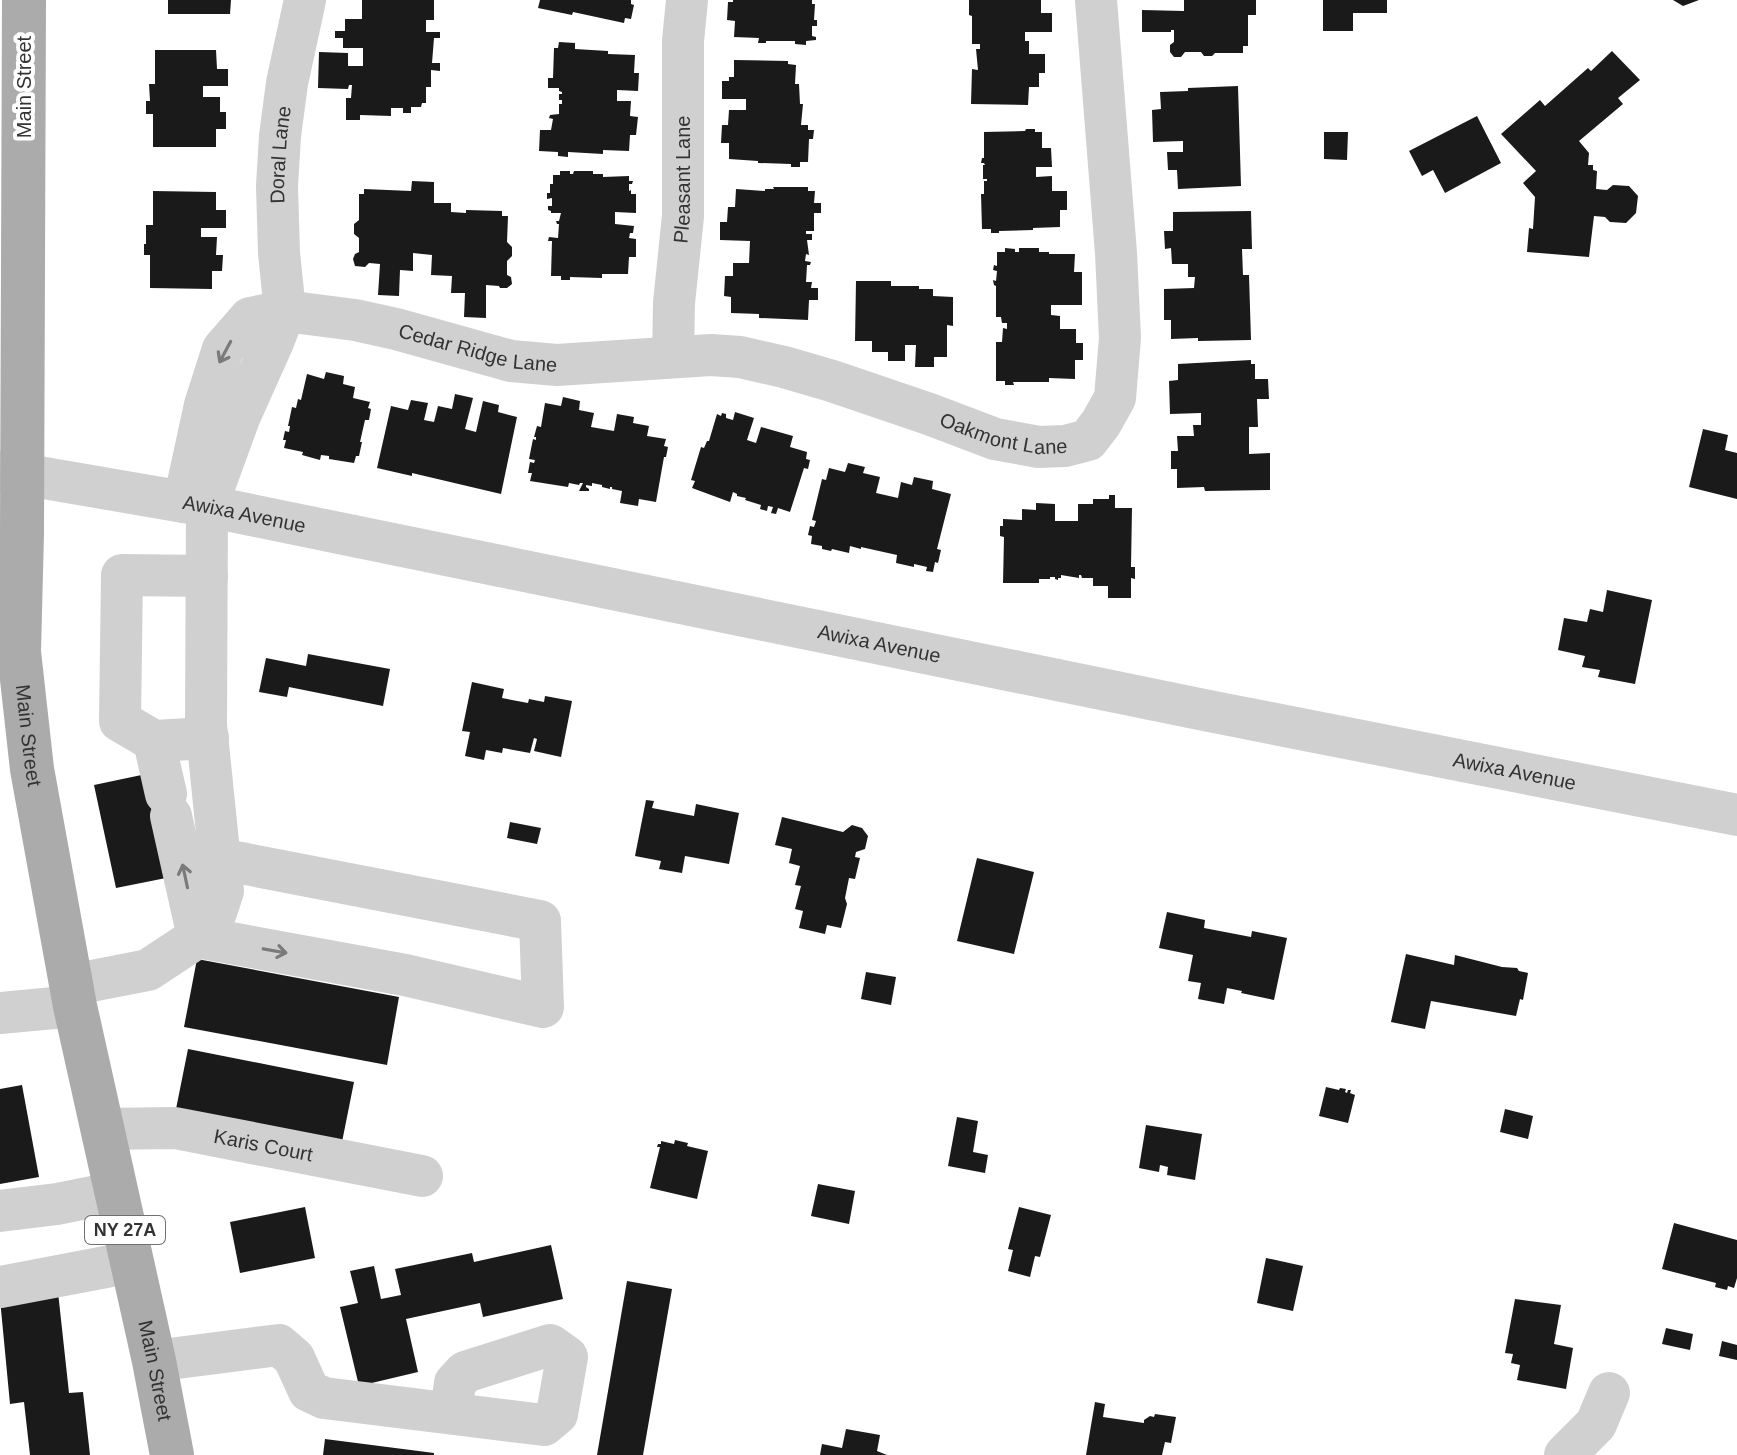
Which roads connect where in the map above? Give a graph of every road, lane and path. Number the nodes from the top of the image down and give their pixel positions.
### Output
1 (24, 0) edge
2 (305, 0) edge
3 (687, 0) edge
4 (1096, 0) edge
5 (285, 311) junction
6 (673, 357) junction
7 (10, 473) edge
8 (195, 504) junction
9 (207, 576) junction
10 (208, 738) junction
11 (154, 741) junction
12 (1737, 815) edge
13 (220, 859) junction
14 (198, 937) junction
15 (73, 996) junction
16 (0, 1013) edge
17 (103, 1129) junction
18 (422, 1176) dead end
19 (117, 1192) junction
20 (0, 1211) edge
21 (132, 1262) junction
22 (0, 1287) edge
23 (154, 1361) junction
24 (1609, 1393) dead end
25 (451, 1413) dead end
26 (172, 1455) edge
27 (1565, 1455) edge

1 - 7 main road, Main Street / NY 27A
2 - 5 street, Doral Lane
3 - 6 street, Pleasant Lane
4 - 6 street, Oakmont Lane
5 - 6 street, Cedar Ridge Lane
5 - 8 street, Doral Lane
7 - 8 street, Awixa Avenue
7 - 15 main road, Main Street / NY 27A
8 - 9 street, Doral Lane
8 - 12 street, Awixa Avenue
9 - 10 street, Doral Lane
9 - 11 street
10 - 11 street
10 - 13 street, Doral Lane
14 -> 11 street
13 - 14 street, Doral Lane
14 -> 13 street
14 - 15 street
15 - 16 street
15 - 17 main road, Main Street / NY 27A
17 - 18 street, Karis Court
17 - 19 main road, Main Street / NY 27A
19 - 20 street
19 - 21 main road, Main Street / NY 27A
21 - 22 street
21 - 23 main road, Main Street / NY 27A
23 - 25 street
23 - 26 main road, Main Street / NY 27A
24 - 27 street

